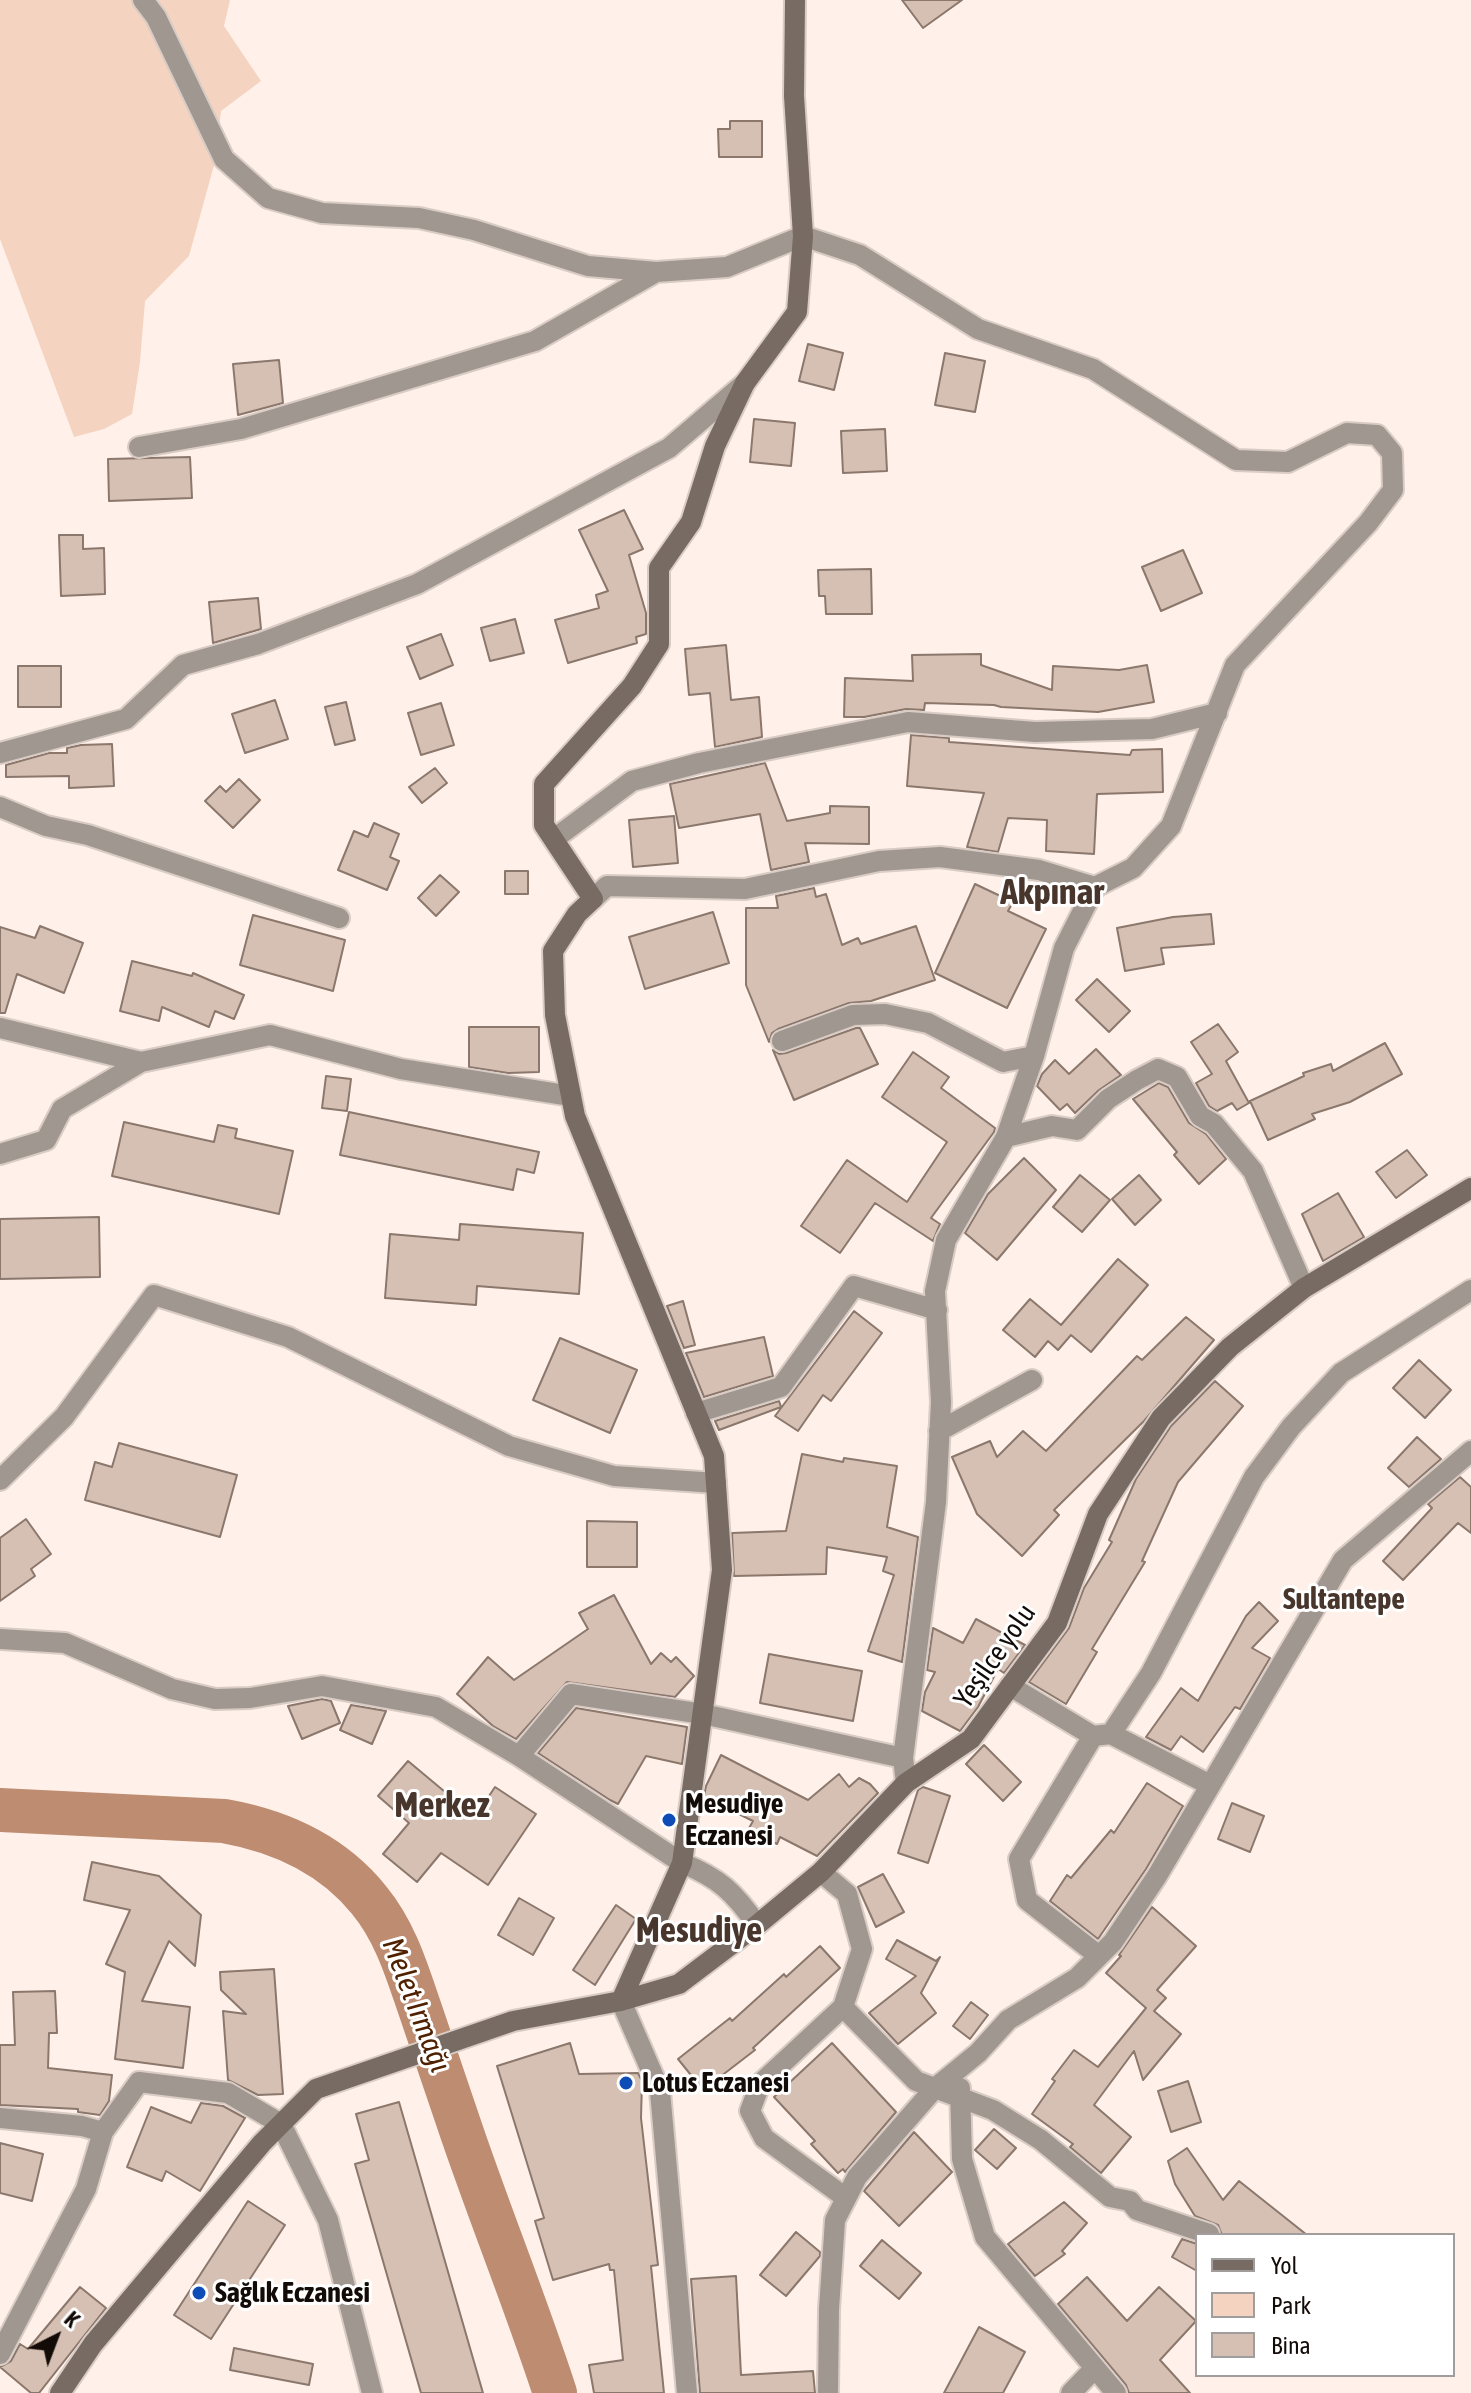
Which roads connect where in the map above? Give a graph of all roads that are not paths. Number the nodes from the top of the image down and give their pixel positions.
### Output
1 (143, 0) edge
2 (795, 0) edge
3 (803, 236) junction
4 (656, 272) junction
5 (745, 383) junction
6 (139, 447) dead end
7 (1217, 713) junction
8 (0, 753) edge
9 (0, 807) edge
10 (554, 839) junction
11 (1095, 887) junction
12 (593, 899) junction
13 (339, 918) dead end
14 (0, 1028) edge
15 (782, 1041) dead end
16 (1034, 1056) junction
17 (141, 1062) junction
18 (571, 1096) junction
19 (1006, 1137) junction
20 (0, 1154) edge
21 (1471, 1188) edge
22 (1304, 1288) junction
23 (1471, 1290) edge
24 (937, 1310) junction
25 (1032, 1380) dead end
26 (696, 1413) junction
27 (939, 1431) junction
28 (1471, 1451) edge
29 (0, 1480) edge
30 (716, 1483) junction
31 (0, 1639) edge
32 (1010, 1686) junction
33 (703, 1714) junction
34 (1102, 1735) junction
35 (519, 1756) junction
36 (903, 1758) junction
37 (906, 1783) junction
38 (1210, 1785) junction
39 (682, 1863) junction
40 (821, 1872) junction
41 (757, 1925) junction
42 (1099, 1956) junction
43 (621, 2001) junction
44 (843, 2007) junction
45 (959, 2068) junction
46 (934, 2089) junction
47 (961, 2098) junction
48 (0, 2118) edge
49 (281, 2124) junction
50 (103, 2132) junction
51 (846, 2198) junction
52 (1206, 2233) edge
53 (0, 2354) edge
54 (1095, 2368) junction
55 (60, 2393) edge
56 (372, 2393) edge
57 (687, 2393) edge
58 (828, 2393) edge
59 (1071, 2393) edge
60 (1116, 2393) edge

1 - 4 street
2 - 3 street
3 - 4 street
3 - 5 street
3 - 7 street
4 - 6 street
5 - 8 street
5 - 10 street
7 - 10 street
7 - 11 street
9 - 13 street
10 - 12 street
11 - 12 street
11 - 16 street
12 - 18 street
14 - 17 street
15 - 16 street
16 - 19 street
17 - 18 street
17 - 20 street
18 - 26 street
19 - 22 street
19 - 24 street
21 - 22 street, Yeşilce yolu
22 - 32 street, Yeşilce yolu
23 - 34 street
24 - 26 street
24 - 27 street
25 - 27 street
26 - 30 street
27 - 36 street
28 - 38 street
29 - 30 street
30 - 33 street
31 - 35 street
32 - 34 street
32 - 37 street, Yeşilce yolu
33 - 35 street
33 - 36 street
33 - 39 street
34 - 38 street
34 - 42 street
35 - 39 street
36 - 37 street
37 - 40 street, Yeşilce yolu
38 - 42 street
39 - 41 street
39 - 43 street
40 - 41 street, Yeşilce yolu
40 - 44 street
41 - 43 street, Yeşilce yolu
42 - 45 street
43 - 49 street, Yeşilce yolu
43 - 57 street
44 - 46 street
44 - 51 street
45 - 46 street
45 - 47 street
46 - 47 street
46 - 51 street
47 - 52 street
47 - 54 street
48 - 50 street
49 - 50 street
49 - 55 street, Yeşilce yolu
49 - 56 street
50 - 53 street
51 - 58 street
54 - 59 street
54 - 60 street

